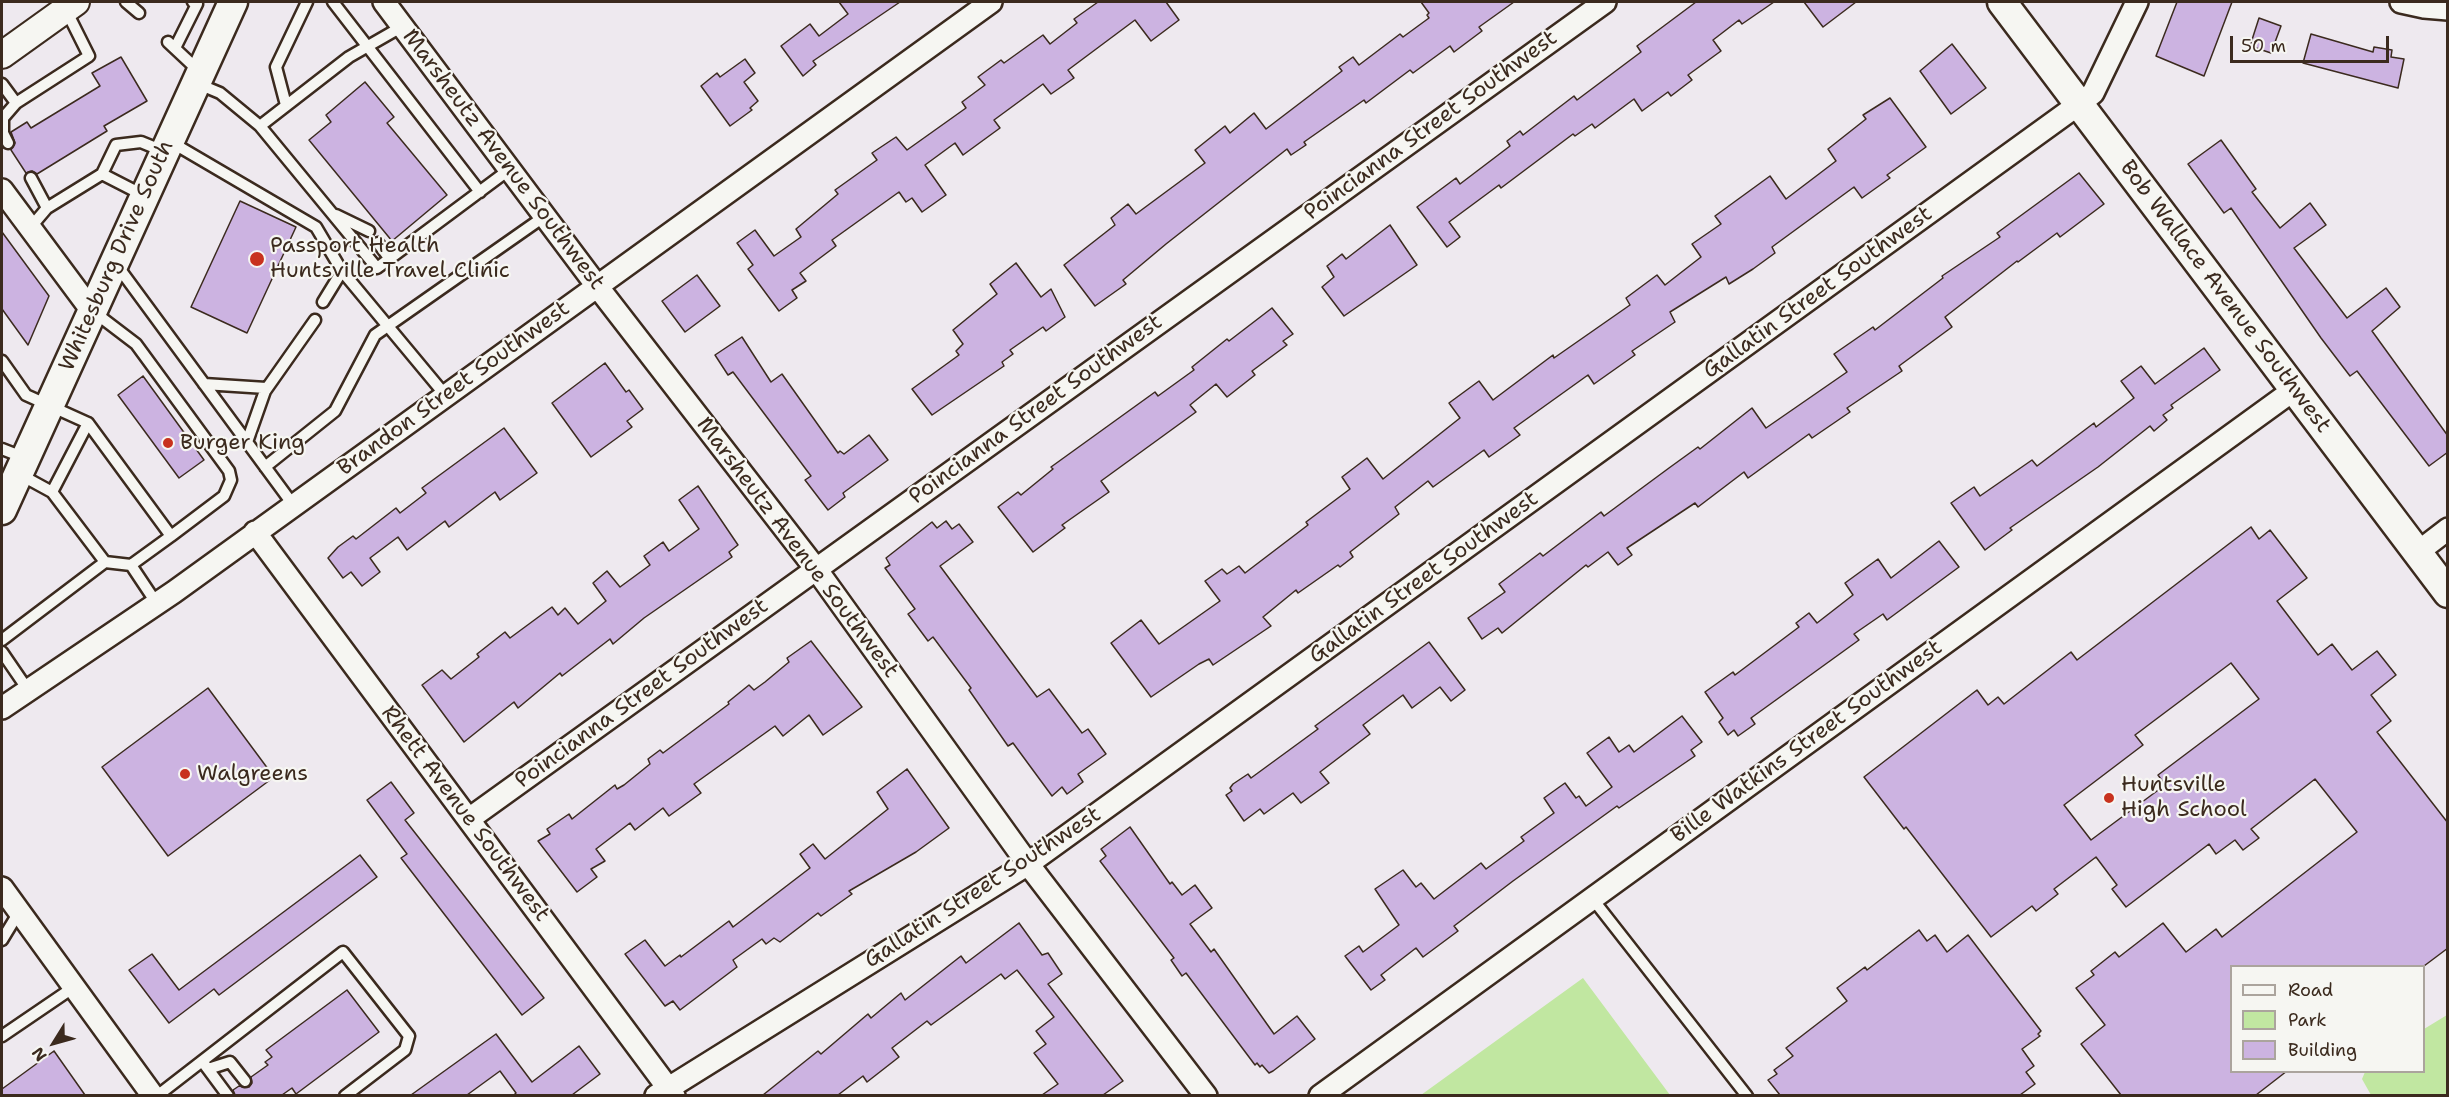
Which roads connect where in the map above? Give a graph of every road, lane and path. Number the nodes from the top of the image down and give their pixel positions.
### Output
1 (196, 2) edge
2 (233, 2) edge
3 (307, 2) edge
4 (333, 2) edge
5 (384, 2) edge
6 (991, 2) edge
7 (1605, 2) edge
8 (2002, 2) edge
9 (2137, 2) edge
10 (2401, 2) edge
11 (71, 5) edge
12 (2448, 9) edge
13 (403, 26) junction
14 (369, 47) junction
15 (2, 55) edge
16 (199, 78) junction
17 (2, 84) edge
18 (16, 103) junction
19 (2079, 104) junction
20 (286, 105) junction
21 (260, 126) junction
22 (8, 142) dead end
23 (167, 147) junction
24 (510, 169) junction
25 (102, 174) junction
26 (31, 178) dead end
27 (2, 190) edge
28 (480, 192) junction
29 (145, 196) junction
30 (47, 208) junction
31 (330, 212) junction
32 (545, 216) junction
33 (30, 228) junction
34 (369, 231) dead end
35 (378, 243) dead end
36 (390, 259) junction
37 (114, 262) junction
38 (342, 271) junction
39 (597, 286) junction
40 (323, 302) dead end
41 (93, 311) junction
42 (315, 320) dead end
43 (387, 326) junction
44 (2, 361) edge
45 (204, 384) junction
46 (2295, 389) junction
47 (265, 391) junction
48 (446, 396) junction
49 (49, 406) junction
50 (88, 423) junction
51 (247, 442) junction
52 (15, 460) edge
53 (265, 467) junction
54 (52, 492) junction
55 (294, 506) junction
56 (2, 510) edge
57 (2448, 529) edge
58 (255, 532) junction
59 (171, 536) junction
60 (2418, 552) junction
61 (105, 562) junction
62 (131, 565) junction
63 (816, 569) junction
64 (2448, 593) edge
65 (157, 604) junction
66 (2, 640) edge
67 (2, 652) edge
68 (28, 690) junction
69 (2, 708) edge
70 (469, 819) junction
71 (1028, 864) junction
72 (2, 888) edge
73 (1592, 898) junction
74 (19, 912) junction
75 (2, 940) edge
76 (74, 987) junction
77 (2, 1036) edge
78 (205, 1065) junction
79 (245, 1081) dead end
80 (666, 1093) edge
81 (153, 1095) edge
82 (158, 1095) edge
83 (228, 1095) edge
84 (345, 1095) edge
85 (1206, 1095) edge
86 (1320, 1095) edge
87 (1747, 1095) edge

1 - 16 lane
2 - 16 main road, Whitesburg Drive South
3 - 20 lane
4 - 14 lane
5 - 13 street, Marsheutz Avenue Southwest
6 - 39 street, Brandon Street Southwest
7 - 63 street, Poincianna Street Southwest
8 - 19 main road, Bob Wallace Avenue Southwest
9 - 19 street, Gallatin Street Southwest
10 - 12 street
11 - 15 street
11 - 18 lane
13 - 14 lane
13 - 24 street, Marsheutz Avenue Southwest
14 - 20 lane
14 - 28 lane
16 - 21 lane
16 - 23 main road, Whitesburg Drive South
17 - 18 lane
18 - 22 lane
19 - 46 main road, Bob Wallace Avenue Southwest
19 - 71 street, Gallatin Street Southwest
20 - 21 lane
21 - 31 lane
23 - 25 lane
23 - 29 main road, Whitesburg Drive South
23 - 38 lane
24 - 28 lane
24 - 32 street, Marsheutz Avenue Southwest
25 - 29 lane
25 - 30 lane
26 - 30 lane
27 - 33 street
28 - 36 lane
29 - 37 main road, Whitesburg Drive South
30 - 33 lane
31 - 34 lane
31 - 36 lane
32 - 39 street, Marsheutz Avenue Southwest
32 - 43 lane
33 - 41 street
35 - 36 lane
37 - 41 main road, Whitesburg Drive South
37 - 45 lane
38 - 40 lane
38 - 43 lane
39 - 48 street, Brandon Street Southwest
39 - 63 street, Marsheutz Avenue Southwest
41 - 49 main road, Whitesburg Drive South
41 - 59 lane
42 - 47 lane
43 - 48 lane
43 - 53 lane
44 - 49 lane
45 - 47 lane
45 - 51 lane
46 - 60 main road, Bob Wallace Avenue Southwest
46 - 73 street, Bille Watkins Street Southwest
47 - 51 lane
48 - 55 street, Brandon Street Southwest
49 - 50 lane
49 - 52 main road, Whitesburg Drive South
50 - 54 lane
50 - 59 lane
51 - 53 lane
52 - 54 lane
52 - 56 main road, Whitesburg Drive South
53 - 55 lane
54 - 61 lane
55 - 58 street, Brandon Street Southwest
57 - 60 street
58 - 65 street, Brandon Street Southwest
58 - 70 street, Rhett Avenue Southwest
59 - 62 lane
60 - 64 main road, Bob Wallace Avenue Southwest
61 - 62 lane
61 - 66 lane
62 - 65 lane
63 - 70 street, Poincianna Street Southwest
63 - 71 street, Marsheutz Avenue Southwest
65 - 68 street, Brandon Street Southwest
67 - 68 lane
68 - 69 street, Brandon Street Southwest
70 - 80 street, Rhett Avenue Southwest
71 - 80 street, Gallatin Street Southwest
71 - 85 street, Marsheutz Avenue Southwest
72 - 74 street
73 - 86 street, Bille Watkins Street Southwest
73 - 87 lane
74 - 75 lane
74 - 76 street
76 - 77 lane
76 - 81 street
78 - 79 lane
78 - 82 lane
78 - 83 lane
78 - 84 lane

